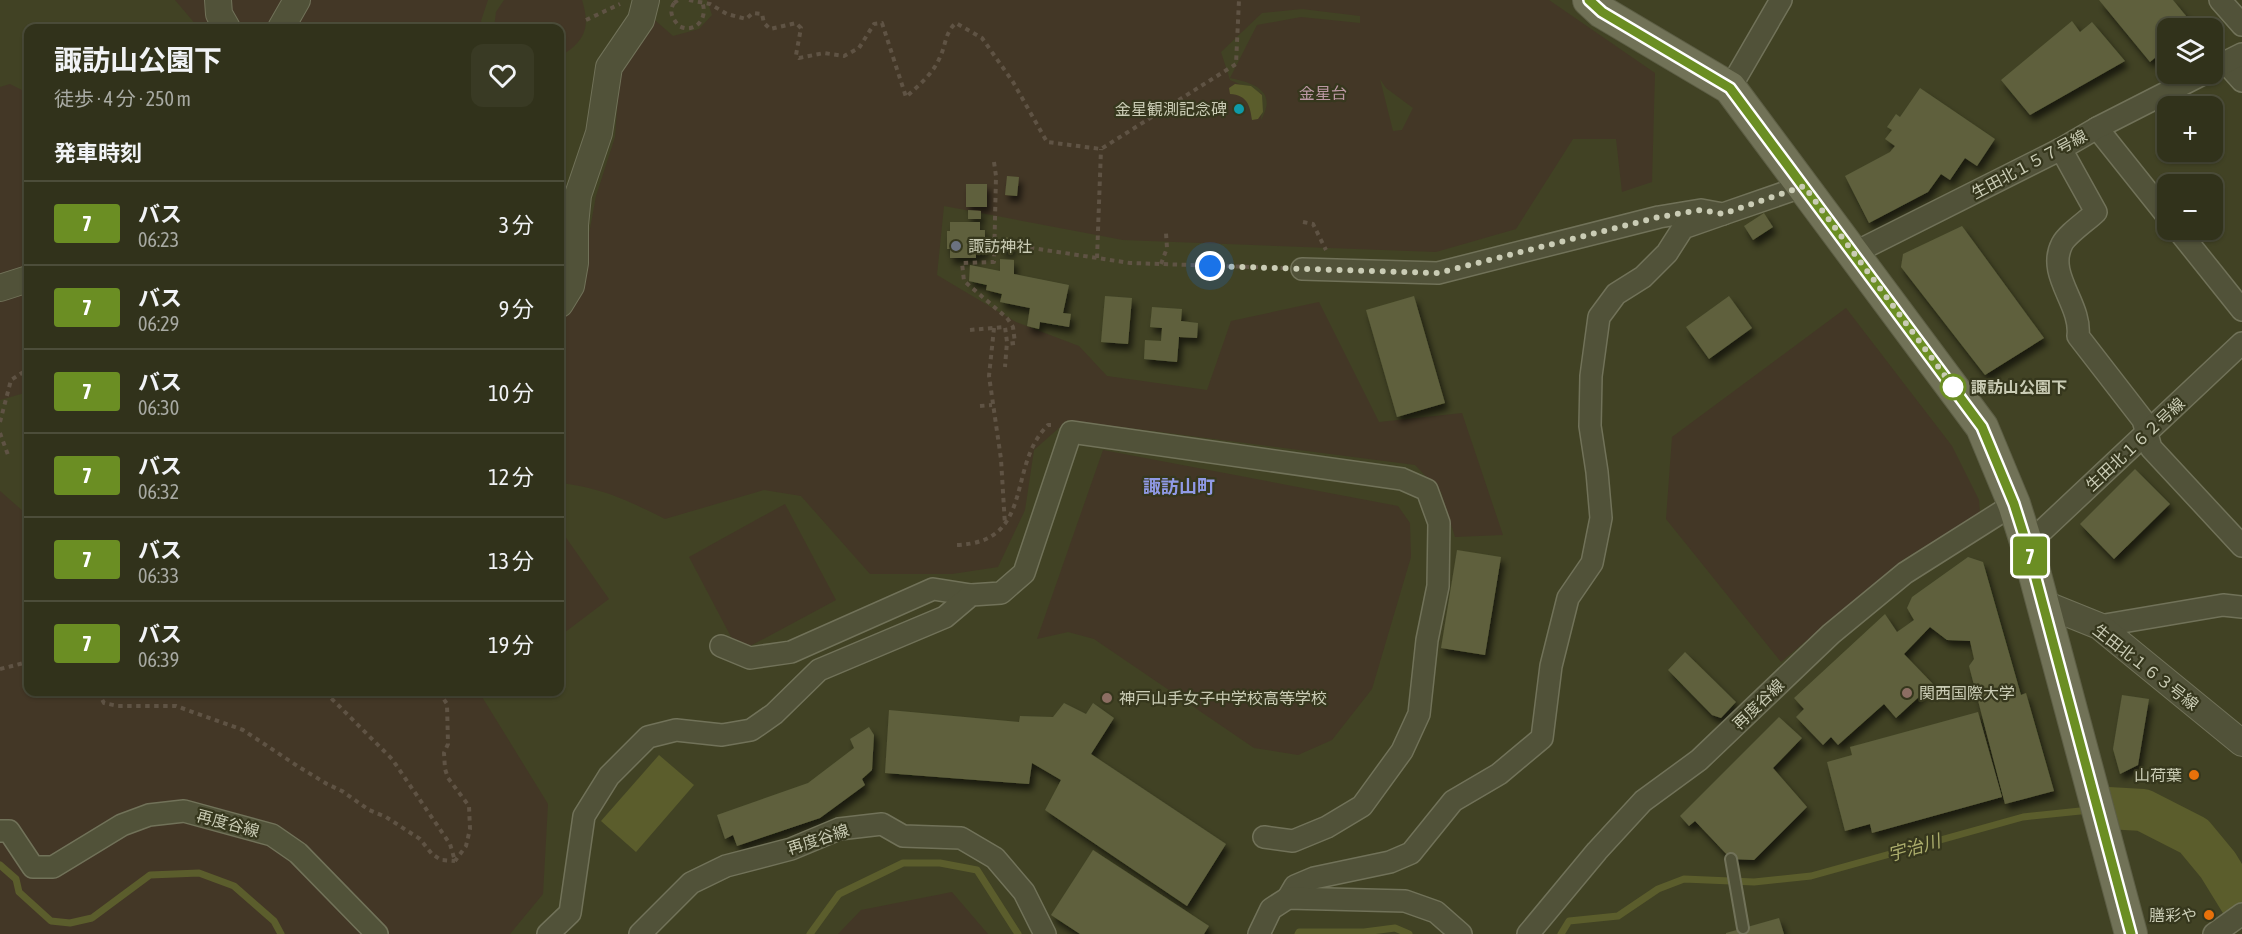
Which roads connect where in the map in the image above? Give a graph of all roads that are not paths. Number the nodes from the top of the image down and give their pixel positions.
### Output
1 (218, 0) edge
2 (297, 0) edge
3 (646, 0) edge
4 (1589, 0) edge
5 (1781, 0) edge
6 (2220, 0) edge
7 (225, 24) edge
8 (283, 24) edge
9 (2242, 25) edge
10 (2226, 62) edge
11 (2242, 81) edge
12 (2183, 84) edge
13 (1730, 88) junction
14 (2097, 128) junction
15 (2061, 149) junction
16 (1804, 186) junction
17 (2157, 202) edge
18 (1723, 214) junction
19 (2186, 240) edge
20 (1854, 253) junction
21 (1302, 269) road end
22 (24, 280) edge
23 (0, 288) edge
24 (564, 297) edge
25 (2242, 310) edge
26 (2242, 343) edge
27 (2145, 434) junction
28 (2014, 504) junction
29 (2027, 545) junction
30 (2242, 546) edge
31 (970, 595) junction
32 (2042, 603) junction
33 (2242, 607) edge
34 (2099, 626) junction
35 (721, 646) dead end
36 (2242, 743) edge
37 (0, 831) edge
38 (1264, 837) dead end
39 (1731, 859) dead end
40 (1288, 898) junction
41 (2242, 914) edge
42 (1743, 928) dead end
43 (2218, 933) edge
44 (378, 934) edge
45 (548, 934) edge
46 (640, 934) edge
47 (1045, 934) edge
48 (1259, 934) edge
49 (1461, 934) edge
50 (1528, 934) edge
51 (2132, 934) edge

1 - 7 street
2 - 8 street
3 - 24 street
4 - 13 main road
5 - 13 street
6 - 9 street
10 - 11 street
12 - 14 street, 生田北１５７号線
13 - 16 main road
14 - 15 street, 生田北１５７号線
14 - 17 street
15 - 20 street, 生田北１５７号線
15 - 27 street
16 - 18 street
16 - 20 main road
18 - 21 street
18 - 40 street
19 - 25 street
20 - 28 main road
22 - 23 street
26 - 27 street, 生田北１６２号線
27 - 29 street, 生田北１６２号線
27 - 30 street
28 - 29 main road
28 - 50 street, 再度谷線
29 - 32 main road
31 - 35 street
31 - 38 street
31 - 45 street
32 - 34 street, 生田北１６３号線
32 - 51 main road
33 - 34 street
34 - 36 street, 生田北１６３号線
37 - 44 street, 再度谷線
39 - 42 lane
40 - 48 street
40 - 49 street
41 - 43 street
46 - 47 street, 再度谷線

